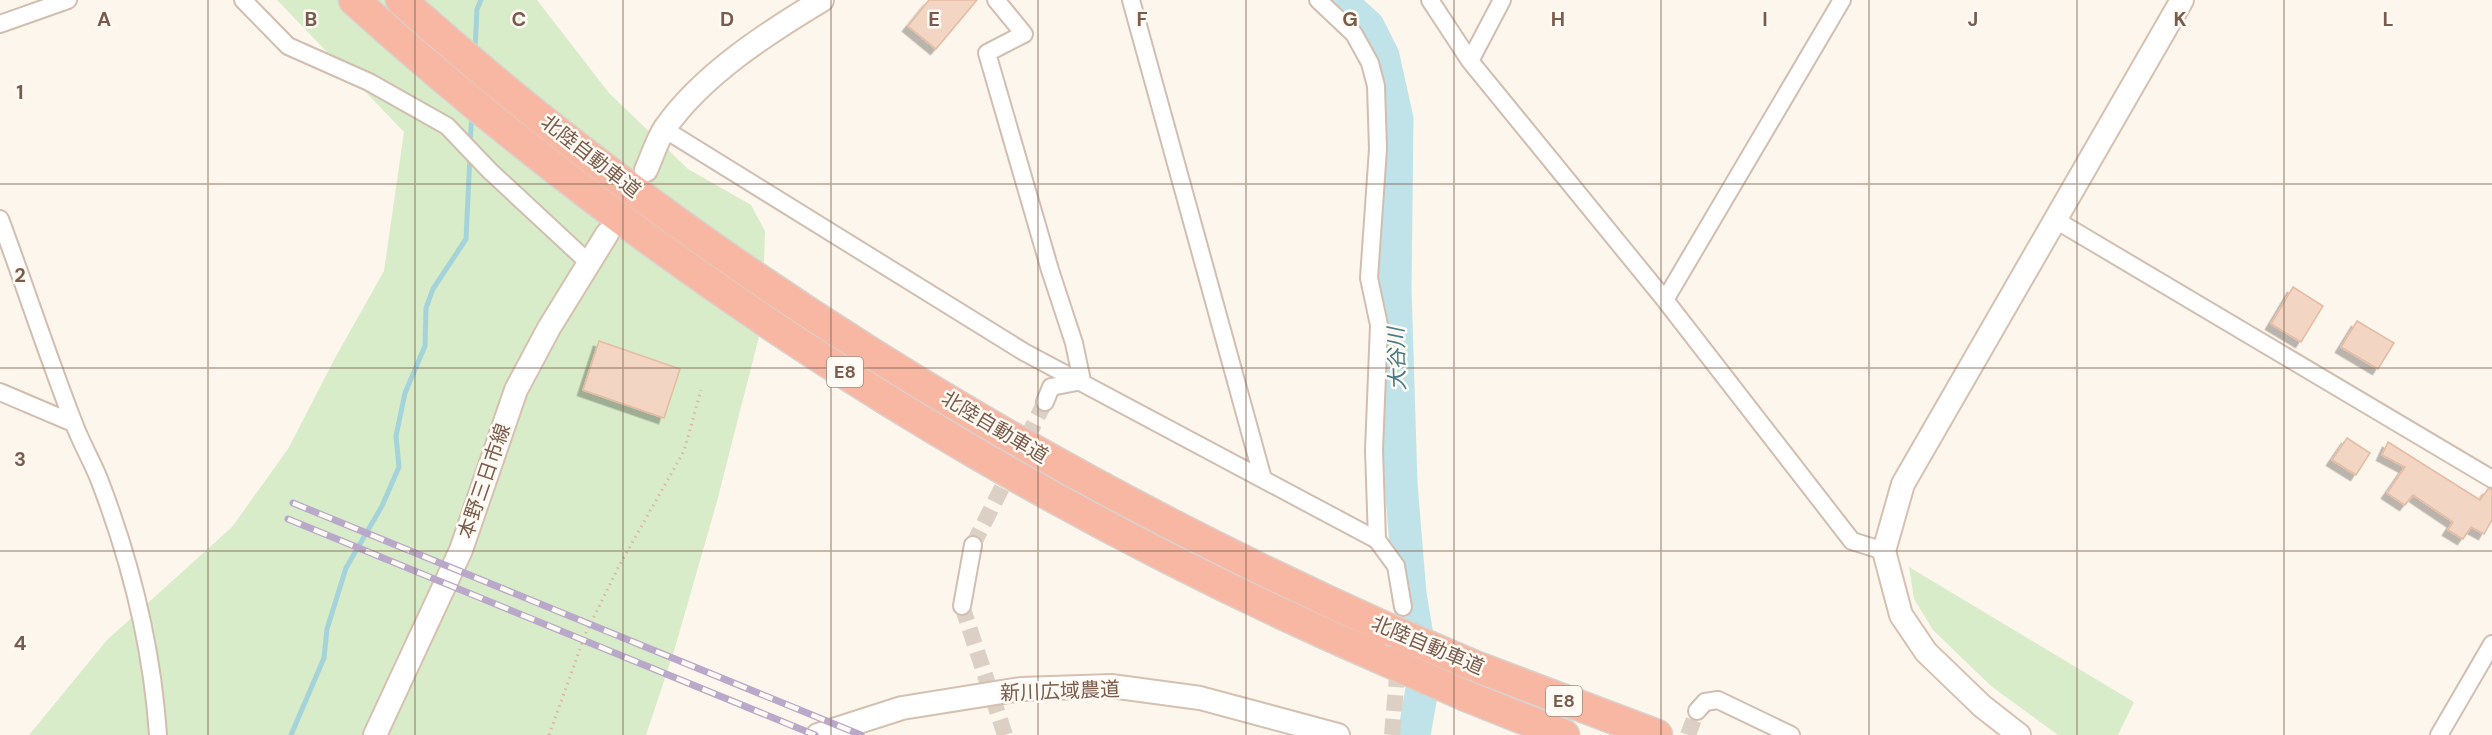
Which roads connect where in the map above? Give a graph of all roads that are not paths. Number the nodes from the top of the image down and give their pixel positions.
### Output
1 (68, 0) edge
2 (243, 0) edge
3 (354, 0) edge
4 (401, 0) edge
5 (822, 0) edge
6 (996, 0) edge
7 (1131, 0) edge
8 (1318, 0) edge
9 (1430, 0) edge
10 (1502, 0) edge
11 (1842, 0) edge
12 (2182, 0) edge
13 (0, 24) edge
14 (1470, 61) junction
15 (664, 129) junction
16 (646, 171) dead end
17 (0, 219) edge
18 (2054, 219) junction
19 (607, 234) dead end
20 (589, 263) junction
21 (1665, 300) junction
22 (1082, 381) junction
23 (0, 392) edge
24 (1045, 402) tunnel mouth
25 (74, 423) junction
26 (1263, 479) junction
27 (2492, 479) edge
28 (1377, 540) junction
29 (973, 545) tunnel mouth
30 (1884, 551) junction
31 (962, 606) tunnel mouth
32 (1397, 618) junction
33 (2492, 644) edge
34 (1697, 711) dead end
35 (158, 735) edge
36 (375, 735) edge
37 (818, 735) edge
38 (1338, 735) edge
39 (1564, 735) edge
40 (1658, 735) edge
41 (1791, 735) edge
42 (2019, 735) edge
43 (2439, 735) edge

1 - 13 street
2 - 20 street
3 - 39 highway, 北陸自動車道 / E8, bridge
4 - 32 highway, 北陸自動車道 / E8
5 - 15 street
6 - 22 street
7 - 26 street
8 - 28 street
9 - 14 street
10 - 14 street
11 - 21 street
12 - 18 street
14 - 21 street
15 - 16 street
15 - 22 street
17 - 25 street
18 - 27 street
18 - 30 street
19 - 20 street, 本野三日市線
20 - 36 street, 本野三日市線
21 - 30 street
22 - 24 street
22 - 26 street
23 - 25 street
25 - 35 street
26 - 28 street
28 - 32 street
29 - 31 street
30 - 42 street
32 - 40 highway, 北陸自動車道 / E8, bridge
33 - 43 street
34 - 41 street
37 - 38 street, 新川広域農道

